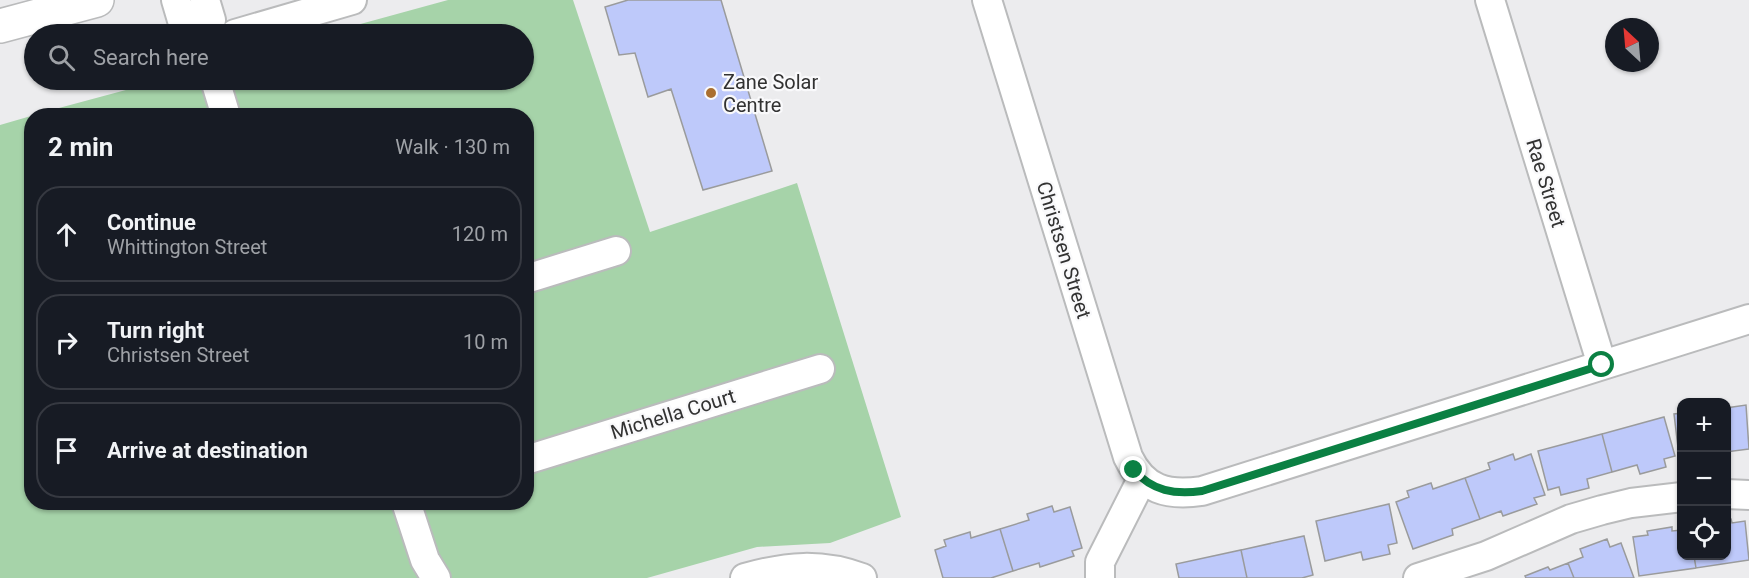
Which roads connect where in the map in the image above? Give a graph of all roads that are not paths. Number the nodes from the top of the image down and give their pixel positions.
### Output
1 (97, 0) edge
2 (176, 0) edge
3 (205, 0) edge
4 (352, 0) edge
5 (987, 0) edge
6 (1490, 0) edge
7 (183, 24) edge
8 (210, 24) edge
9 (269, 24) edge
10 (0, 26) edge
11 (218, 90) edge
12 (224, 108) edge
13 (616, 251) dead end
14 (534, 277) edge
15 (1749, 319) edge
16 (1602, 365) junction
17 (820, 369) dead end
18 (534, 458) edge
19 (1150, 484) junction
20 (1731, 494) edge
21 (1749, 495) edge
22 (1677, 498) edge
23 (409, 510) edge
24 (436, 578) edge
25 (745, 578) edge
26 (862, 578) edge
27 (1100, 578) edge
28 (1107, 578) edge
29 (1418, 578) edge

1 - 10 main road
2 - 7 street
3 - 8 street
4 - 9 street
5 - 19 street, Christsen Street
6 - 16 street, Rae Street
11 - 12 street
13 - 14 street
15 - 16 street
16 - 19 street
17 - 18 street, Michella Court
19 - 27 street
19 - 28 street
20 - 21 street
22 - 29 street
23 - 24 street
25 - 26 street

